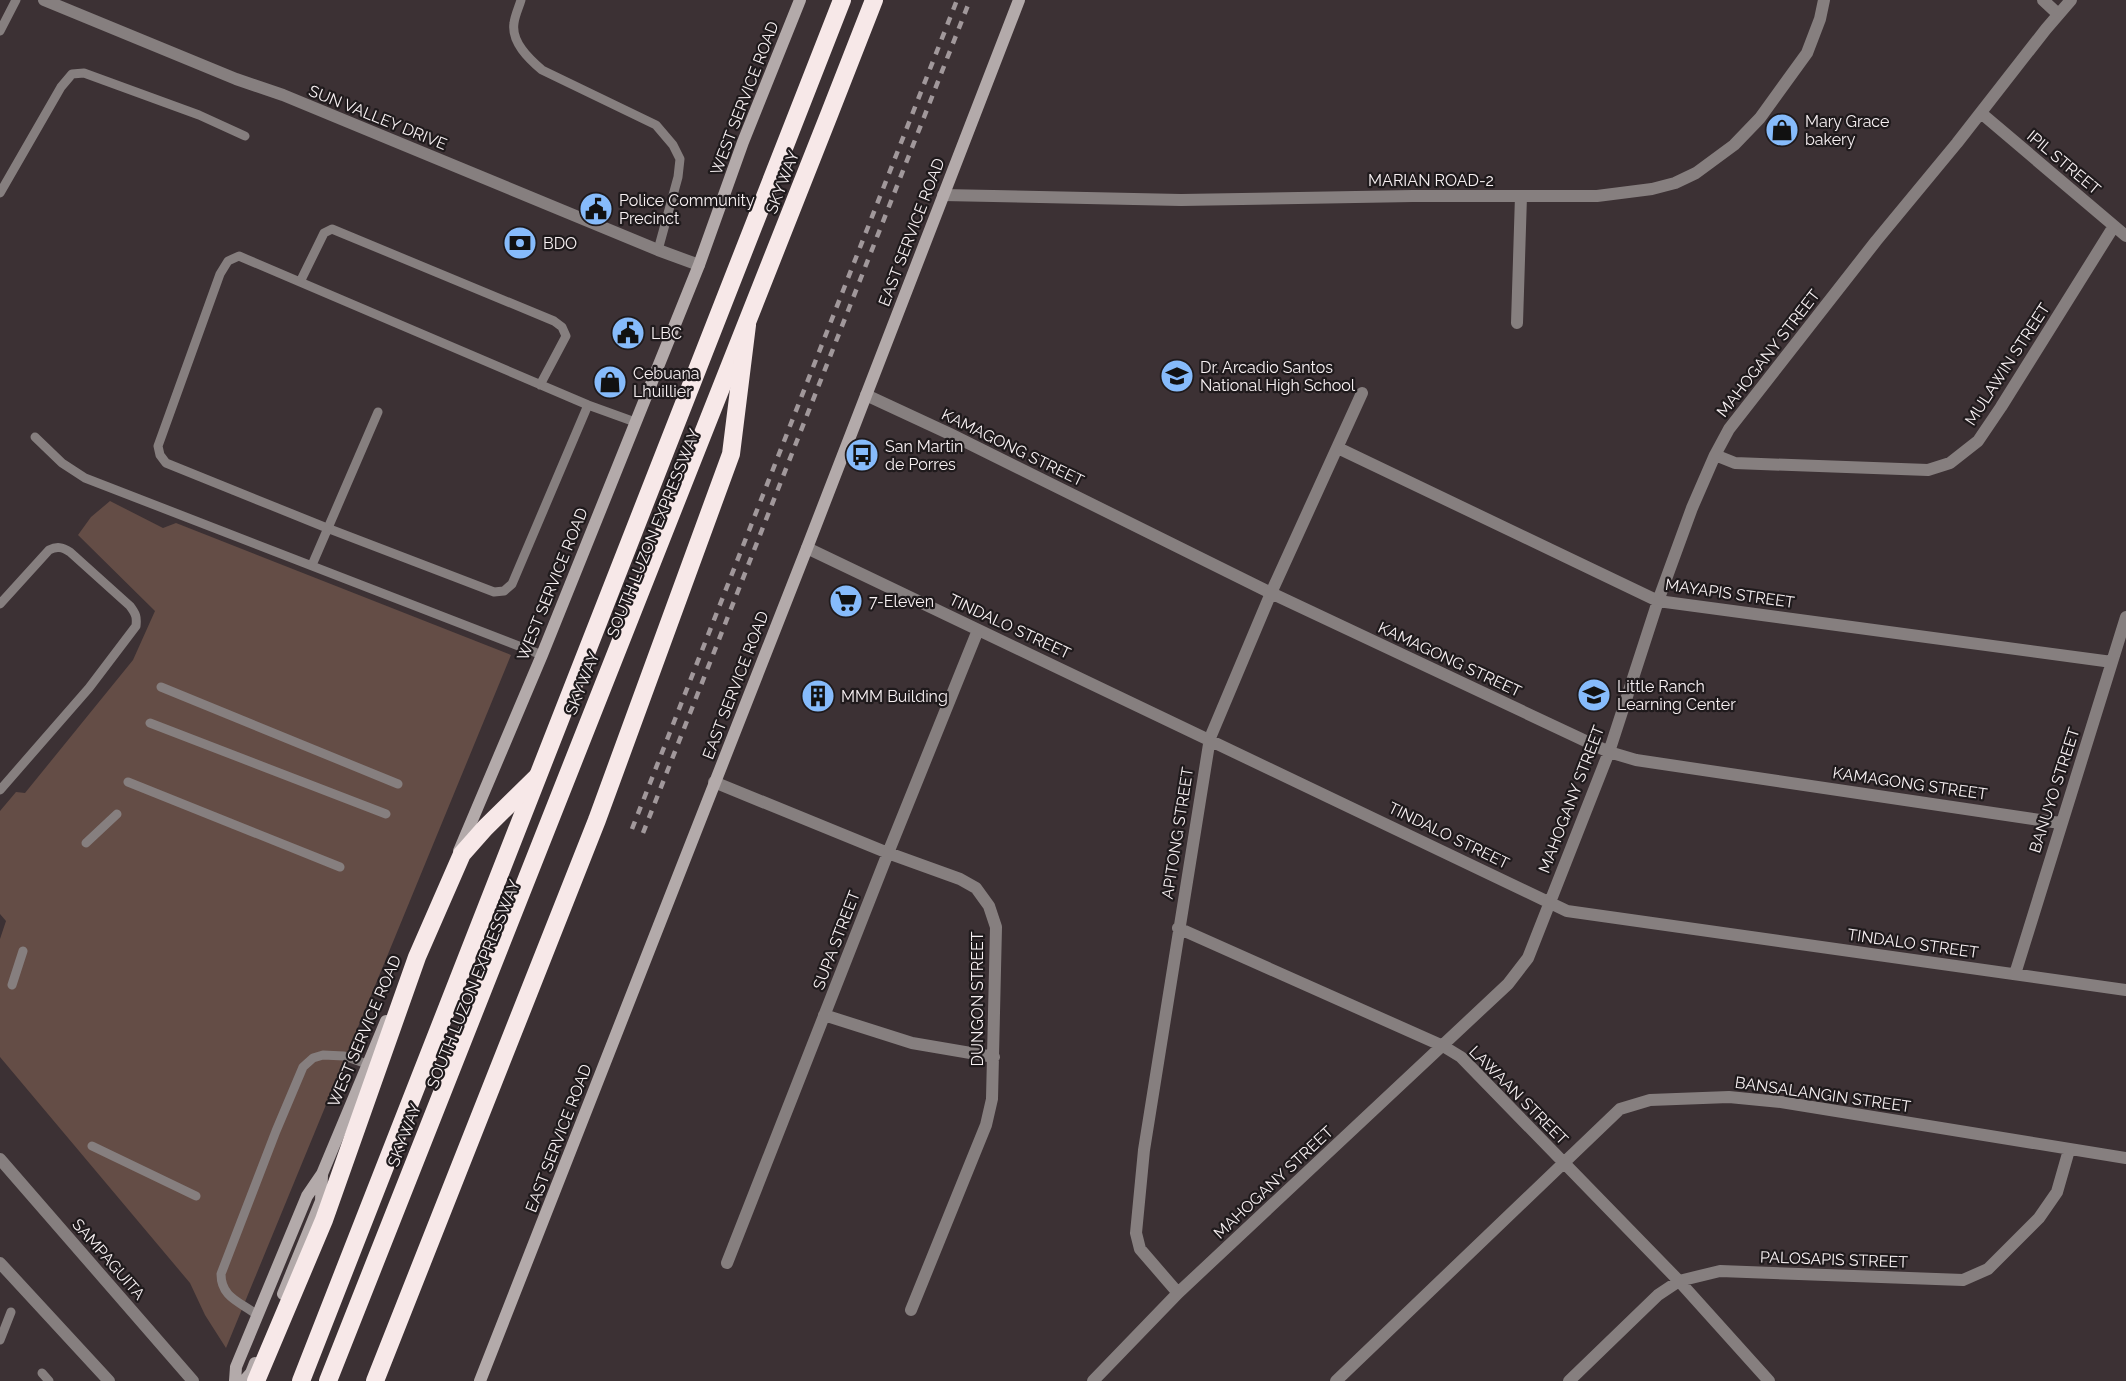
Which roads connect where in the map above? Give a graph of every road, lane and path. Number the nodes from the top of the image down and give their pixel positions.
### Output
1 (16, 0) edge
2 (44, 0) edge
3 (521, 0) edge
4 (800, 0) edge
5 (829, 0) edge
6 (842, 0) edge
7 (874, 0) edge
8 (884, 0) edge
9 (1019, 0) edge
10 (1824, 0) edge
11 (2043, 0) edge
12 (2071, 0) edge
13 (2058, 14) junction
14 (0, 31) edge
15 (1981, 113) junction
16 (245, 136) dead end
17 (0, 193) edge
18 (943, 195) junction
19 (1521, 196) junction
20 (2114, 225) junction
21 (2126, 236) edge
22 (658, 250) junction
23 (699, 265) junction
24 (300, 282) junction
25 (1517, 323) dead end
26 (747, 326) junction
27 (540, 385) junction
28 (1362, 393) dead end
29 (866, 395) junction
30 (588, 405) junction
31 (378, 412) dead end
32 (635, 422) junction
33 (35, 437) dead end
34 (1338, 448) junction
35 (1715, 455) junction
36 (327, 528) junction
37 (807, 548) junction
38 (312, 565) junction
39 (1271, 593) junction
40 (1658, 601) junction
41 (0, 604) edge
42 (2126, 617) edge
43 (978, 630) junction
44 (542, 655) junction
45 (2112, 662) junction
46 (161, 687) dead end
47 (150, 723) dead end
48 (1209, 738) junction
49 (1609, 752) junction
50 (537, 777) junction
51 (128, 782) dead end
52 (714, 782) junction
53 (398, 784) dead end
54 (0, 790) edge
55 (117, 814) dead end
56 (386, 814) dead end
57 (2060, 822) junction
58 (86, 843) dead end
59 (888, 853) junction
60 (340, 867) dead end
61 (1549, 901) junction
62 (1178, 928) junction
63 (23, 951) dead end
64 (2015, 974) junction
65 (12, 986) dead end
66 (2126, 990) edge
67 (824, 1015) junction
68 (1443, 1046) junction
69 (994, 1057) junction
70 (367, 1064) junction
71 (92, 1146) dead end
72 (2069, 1150) junction
73 (2126, 1158) edge
74 (0, 1159) edge
75 (1563, 1163) junction
76 (322, 1174) junction
77 (196, 1196) dead end
78 (0, 1263) edge
79 (727, 1263) dead end
80 (1679, 1281) junction
81 (1178, 1293) junction
82 (911, 1310) dead end
83 (11, 1312) dead end
84 (257, 1316) junction
85 (0, 1340) edge
86 (42, 1373) dead end
87 (49, 1381) edge
88 (109, 1381) edge
89 (193, 1381) edge
90 (235, 1381) edge
91 (244, 1381) edge
92 (256, 1381) edge
93 (292, 1381) edge
94 (301, 1381) edge
95 (328, 1381) edge
96 (339, 1381) edge
97 (375, 1381) edge
98 (480, 1381) edge
99 (1093, 1381) edge
100 (1336, 1381) edge
101 (1569, 1381) edge
102 (1769, 1381) edge

1 - 14 lane
2 - 22 street, SUN VALLEY DRIVE
3 - 22 lane
4 - 23 main road, WEST SERVICE ROAD
5 - 93 highway, SOUTH LUZON EXPRESSWAY
6 - 50 highway, SKYWAY
7 - 26 highway, SKYWAY
8 - 96 highway, SOUTH LUZON EXPRESSWAY
9 - 18 main road, EAST SERVICE ROAD
10 - 19 street, MARIAN ROAD-2
11 - 13 street
12 - 13 street, MAHOGANY STREET
13 - 15 street, MAHOGANY STREET
15 - 20 street, IPIL STREET
15 - 35 street, MAHOGANY STREET
16 - 17 lane
18 - 19 street, MARIAN ROAD-2
18 - 29 main road, EAST SERVICE ROAD
19 - 25 street
20 - 21 street, IPIL STREET
20 - 35 street, MULAWIN STREET
22 - 23 street, SUN VALLEY DRIVE
23 - 32 main road, WEST SERVICE ROAD
24 - 27 lane
24 - 27 lane
24 - 36 lane
26 - 95 highway, SKYWAY, bridge
26 - 97 highway, bridge
27 - 30 lane
28 - 34 street, APITONG STREET
29 - 37 main road, EAST SERVICE ROAD
29 - 39 street, KAMAGONG STREET
30 - 32 lane
30 - 36 lane
31 - 36 lane
32 - 44 main road, WEST SERVICE ROAD
33 - 38 lane
34 - 39 street, APITONG STREET
34 - 40 street, MAYAPIS STREET
35 - 40 street, MAHOGANY STREET
36 - 38 lane
37 - 43 street, TINDALO STREET
37 - 52 main road, EAST SERVICE ROAD
38 - 44 lane
39 - 48 street, APITONG STREET
39 - 49 street, KAMAGONG STREET
40 - 45 street, MAYAPIS STREET
40 - 49 street, MAHOGANY STREET
41 - 54 lane
42 - 45 street, BANUYO STREET
43 - 48 street, TINDALO STREET
43 - 59 street, SUPA STREET
44 - 70 main road, WEST SERVICE ROAD
45 - 57 street, BANUYO STREET
46 - 53 lane
47 - 56 lane
48 - 61 street, TINDALO STREET
48 - 62 street, APITONG STREET
49 - 57 street, KAMAGONG STREET
49 - 61 street, MAHOGANY STREET
50 - 92 highway, bridge
50 - 94 highway, SKYWAY
51 - 60 lane
52 - 59 street, DUNGON STREET
52 - 98 main road, EAST SERVICE ROAD
55 - 58 lane
57 - 64 street, BANUYO STREET
59 - 67 street, SUPA STREET
59 - 69 street, DUNGON STREET
61 - 64 street, TINDALO STREET
61 - 68 street, MAHOGANY STREET
62 - 68 street, LAWAAN STREET
62 - 81 street, APITONG STREET
63 - 65 lane
64 - 66 street, TINDALO STREET
67 - 69 street
67 - 79 street, SUPA STREET
68 - 75 street, LAWAAN STREET
68 - 81 street, MAHOGANY STREET
69 - 82 street, DUNGON STREET
70 - 76 main road, WEST SERVICE ROAD
70 - 84 lane
71 - 77 lane
72 - 73 street, BANSALANGIN STREET
72 - 75 street, BANSALANGIN STREET
72 - 80 street, PALOSAPIS STREET
74 - 89 street, SAMPAGUITA
75 - 80 street, LAWAAN STREET
75 - 100 street, BANSALANGIN STREET
76 - 84 main road, WEST SERVICE ROAD
76 - 91 main road, WEST SERVICE ROAD
78 - 88 street
80 - 101 street, PALOSAPIS STREET
80 - 102 street, LAWAAN STREET
81 - 99 street, MAHOGANY STREET
83 - 85 lane
84 - 90 main road, WEST SERVICE ROAD
86 - 87 lane

